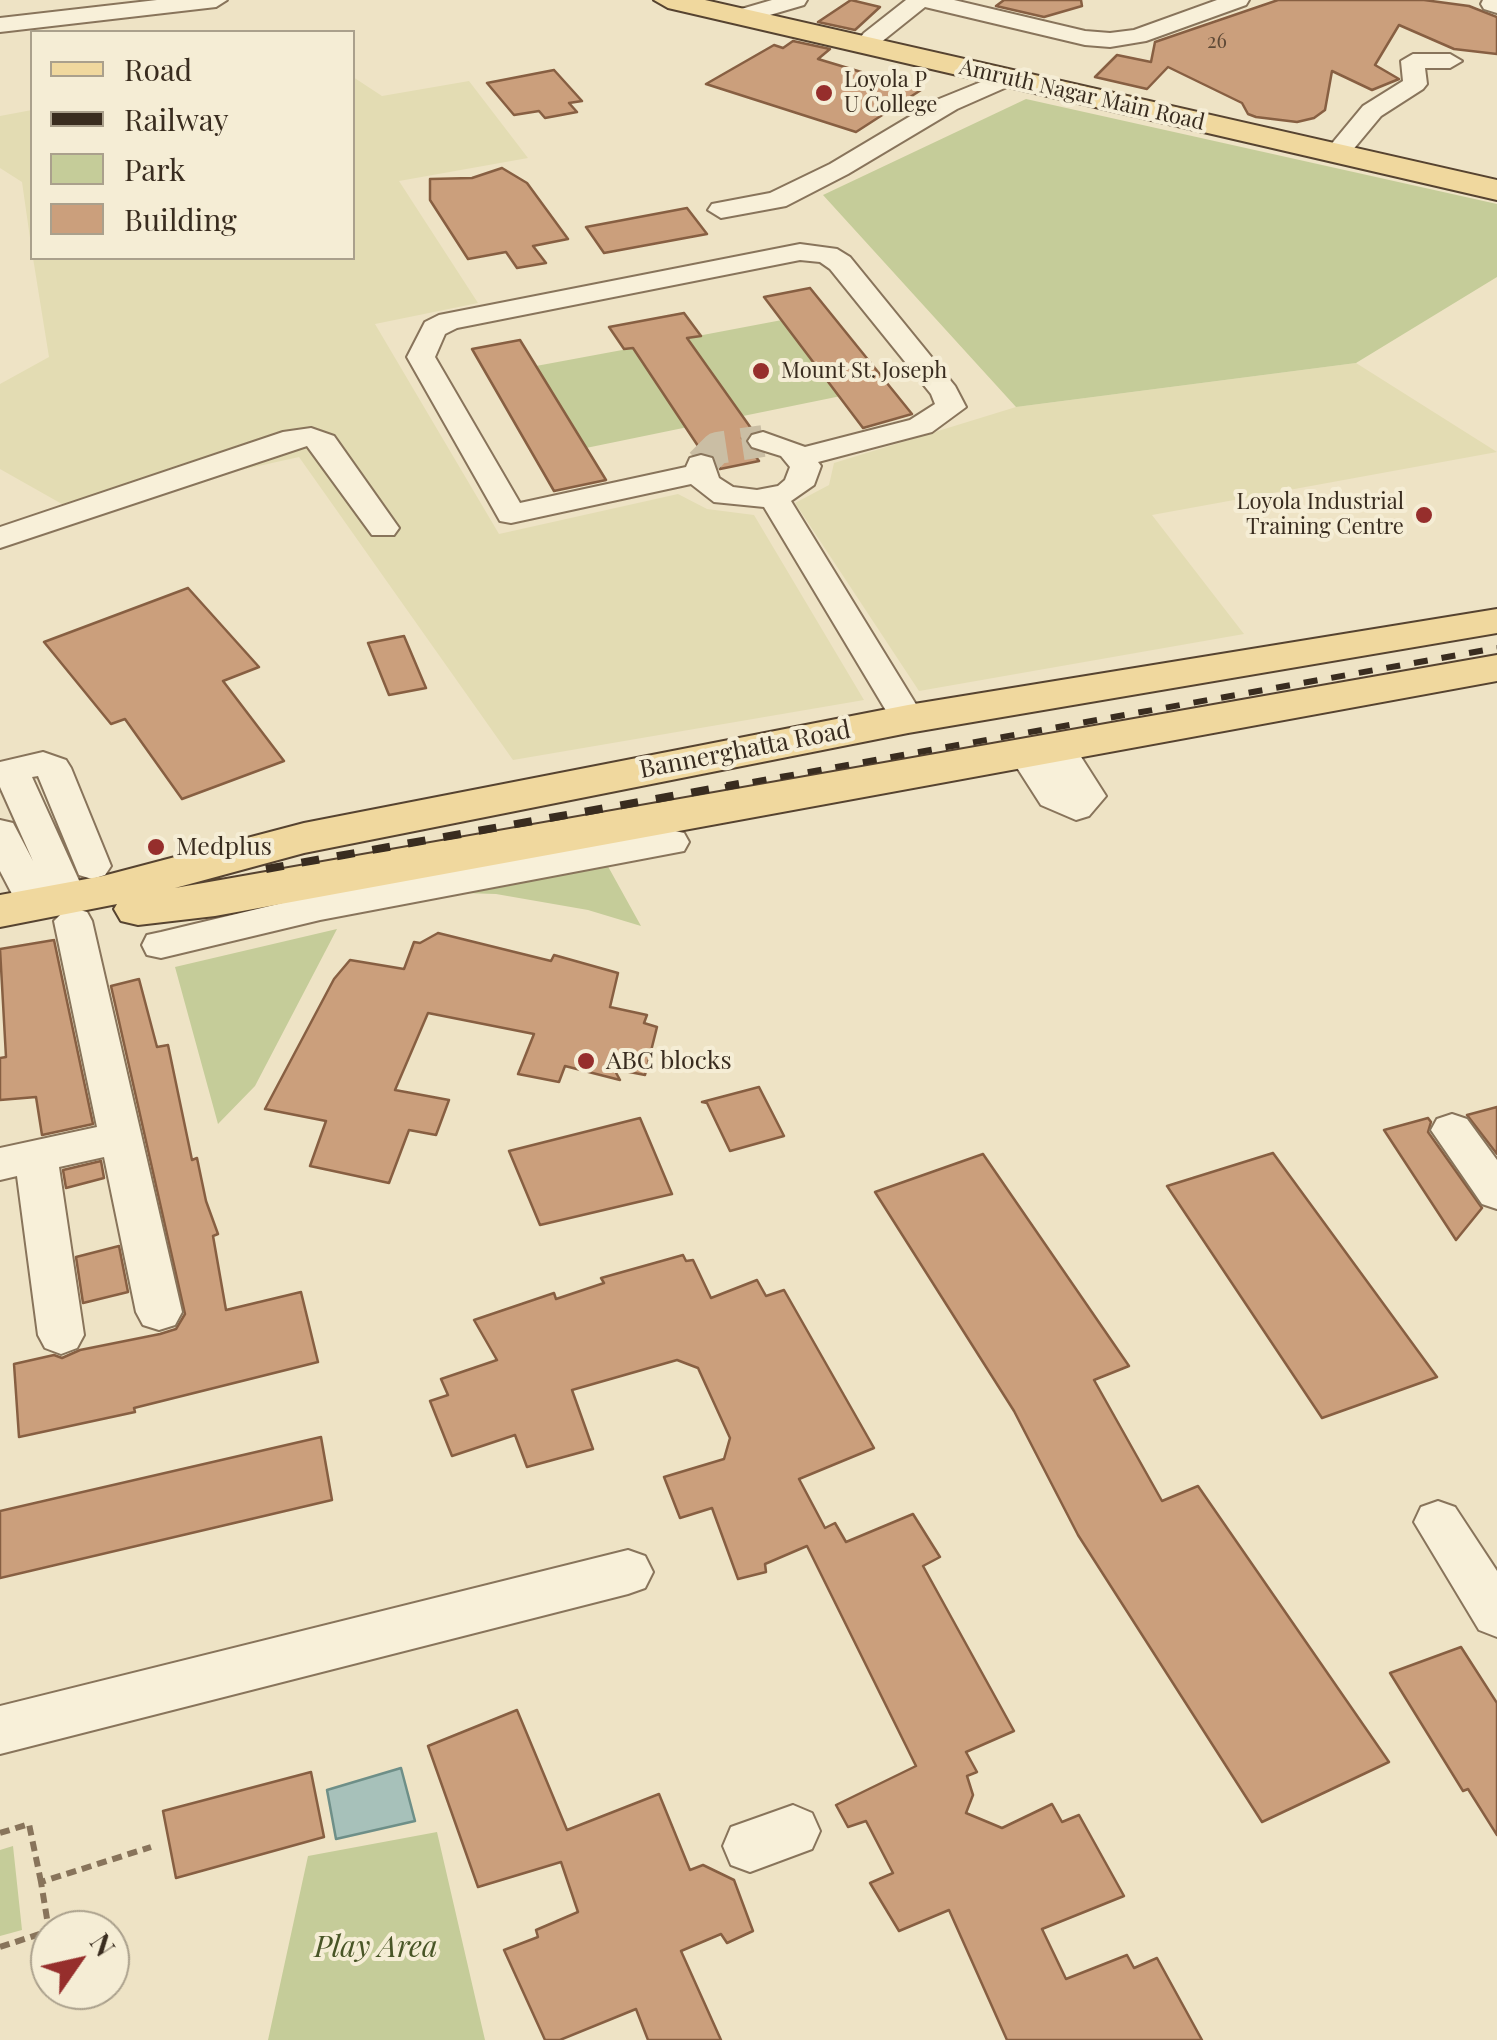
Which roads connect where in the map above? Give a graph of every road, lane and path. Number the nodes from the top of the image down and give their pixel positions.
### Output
1 (216, 0) edge
2 (668, 0) edge
3 (796, 0) edge
4 (922, 0) edge
5 (1238, 0) edge
6 (739, 17) junction
7 (0, 24) edge
8 (1034, 26) junction
9 (872, 38) dead end
10 (1450, 61) dead end
11 (1003, 71) junction
12 (1338, 153) junction
13 (1497, 190) edge
14 (722, 210) dead end
15 (763, 441) tunnel mouth
16 (801, 457) junction
17 (772, 498) junction
18 (383, 528) dead end
19 (0, 538) edge
20 (1497, 621) edge
21 (1497, 668) edge
22 (908, 719) junction
23 (6, 772) edge
24 (382, 822) junction
25 (0, 832) edge
26 (671, 842) dead end
27 (398, 866) junction
28 (54, 900) edge
29 (0, 938) edge
30 (161, 945) dead end
31 (1452, 1130) dead end
32 (122, 1136) junction
33 (18, 1160) edge
34 (1497, 1192) edge
35 (159, 1312) dead end
36 (61, 1335) dead end
37 (1438, 1522) dead end
38 (628, 1572) dead end
39 (1497, 1614) edge
40 (0, 1730) edge
41 (0, 1833) edge
42 (151, 1847) dead end
43 (41, 1882) junction
44 (0, 1946) edge

1 - 7 street
2 - 6 main road, Amruth Nagar Main Road
3 - 6 street
4 - 8 street
4 - 9 street
5 - 8 street
6 - 11 main road, Amruth Nagar Main Road
8 - 11 street
10 - 12 street
11 - 12 main road, Amruth Nagar Main Road
11 - 14 street
12 - 13 main road, Amruth Nagar Main Road
15 - 16 street
16 - 17 street
16 - 17 street
17 - 22 street
18 - 19 street
20 - 22 main road, Bannerghatta Road
21 - 27 main road, Bannerghatta Road
22 - 24 main road, Bannerghatta Road
23 - 28 street
24 - 27 main road
24 - 28 main road, Bannerghatta Road
25 - 28 street
26 - 30 street
27 - 28 main road, Bannerghatta Road
28 - 29 main road
28 - 32 street
31 - 34 street
32 - 33 street
32 - 35 street
33 - 36 street
37 - 39 street
38 - 40 street
41 - 43 path
42 - 43 path
43 - 44 path

